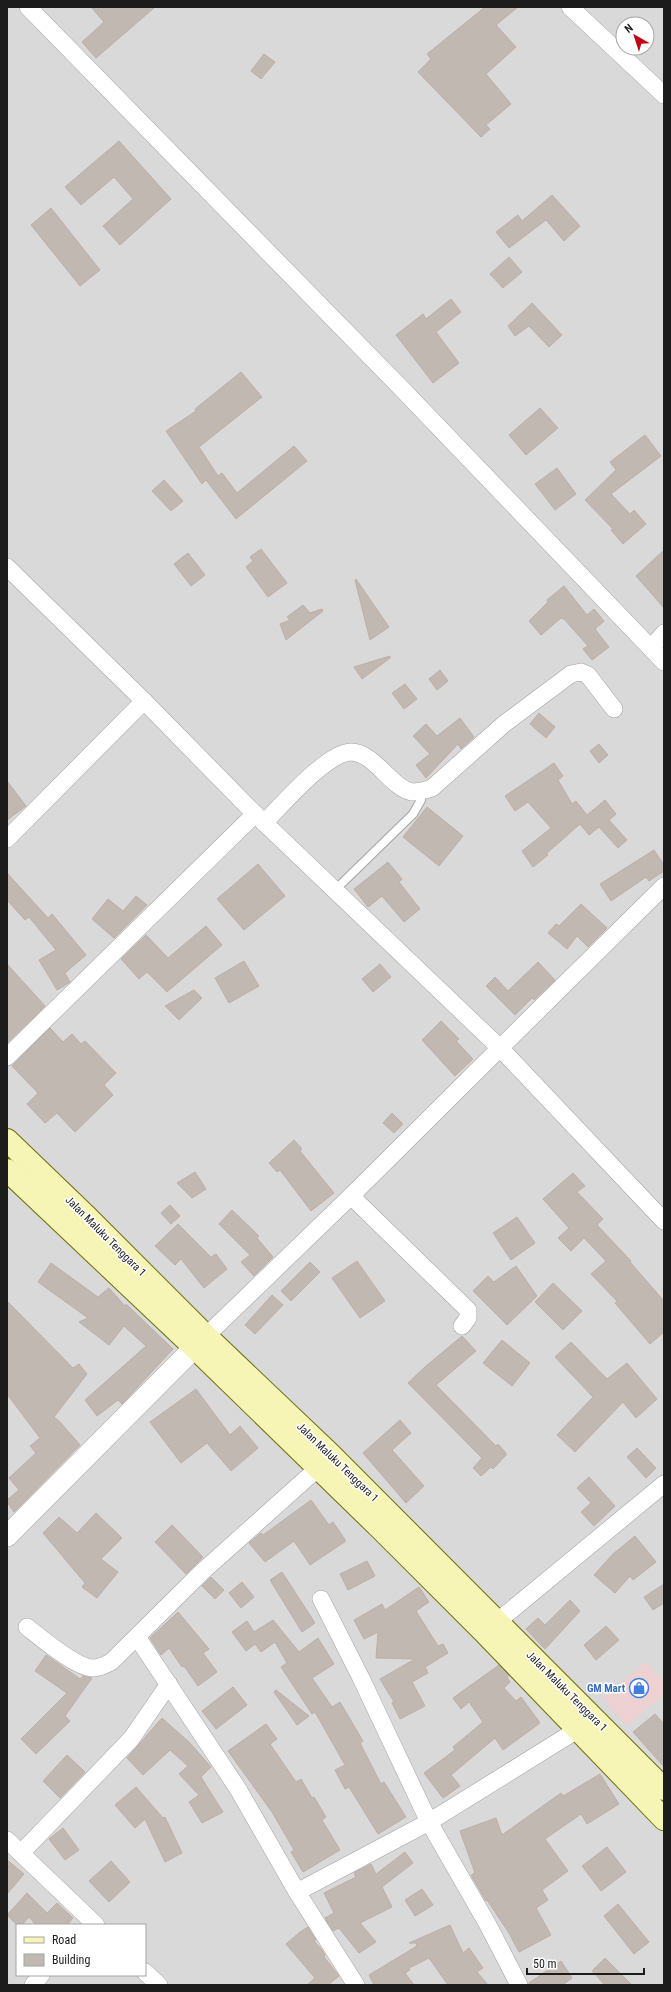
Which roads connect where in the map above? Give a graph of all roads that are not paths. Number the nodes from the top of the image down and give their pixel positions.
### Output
1 (28, 7) edge
2 (570, 7) edge
3 (664, 95) edge
4 (7, 567) edge
5 (664, 632) edge
6 (651, 648) junction
7 (664, 662) edge
8 (144, 701) junction
9 (614, 709) dead end
10 (420, 792) junction
11 (260, 818) junction
12 (7, 839) edge
13 (664, 886) edge
14 (335, 890) junction
15 (500, 1048) junction
16 (7, 1057) edge
17 (13, 1164) edge
18 (351, 1196) junction
19 (664, 1221) edge
20 (462, 1326) dead end
21 (200, 1342) junction
22 (317, 1468) junction
23 (664, 1484) edge
24 (7, 1536) edge
25 (321, 1599) dead end
26 (498, 1621) junction
27 (27, 1627) dead end
28 (137, 1637) junction
29 (169, 1684) junction
30 (577, 1730) junction
31 (664, 1789) edge
32 (664, 1819) edge
33 (429, 1822) junction
34 (7, 1840) edge
35 (21, 1853) junction
36 (297, 1892) junction
37 (88, 1922) edge
38 (146, 1973) edge
39 (40, 1976) edge
40 (33, 1985) edge
41 (159, 1985) edge
42 (356, 1985) edge
43 (519, 1985) edge

1 - 6 street
2 - 3 street
4 - 8 street
5 - 6 street
6 - 7 street
8 - 11 street
8 - 12 street
9 - 10 street
10 - 11 street
10 - 14 lane
11 - 14 street
11 - 16 street
13 - 15 street
14 - 15 street
15 - 18 street
15 - 19 street
17 - 21 main road, Jalan Maluku Tenggara 1
18 - 20 street
18 - 21 street
21 - 22 main road, Jalan Maluku Tenggara 1
21 - 24 street
21 - 26 main road, Jalan Maluku Tenggara 1
22 - 28 street
22 - 30 main road, Jalan Maluku Tenggara 1
23 - 26 street
25 - 33 street
26 - 31 main road, Jalan Maluku Tenggara 1
27 - 28 street
28 - 29 street
29 - 35 street
29 - 36 street
30 - 32 main road, Jalan Maluku Tenggara 1
30 - 33 street
33 - 36 street
33 - 43 street
34 - 35 street
35 - 37 street
36 - 42 street
38 - 41 street
39 - 40 street

